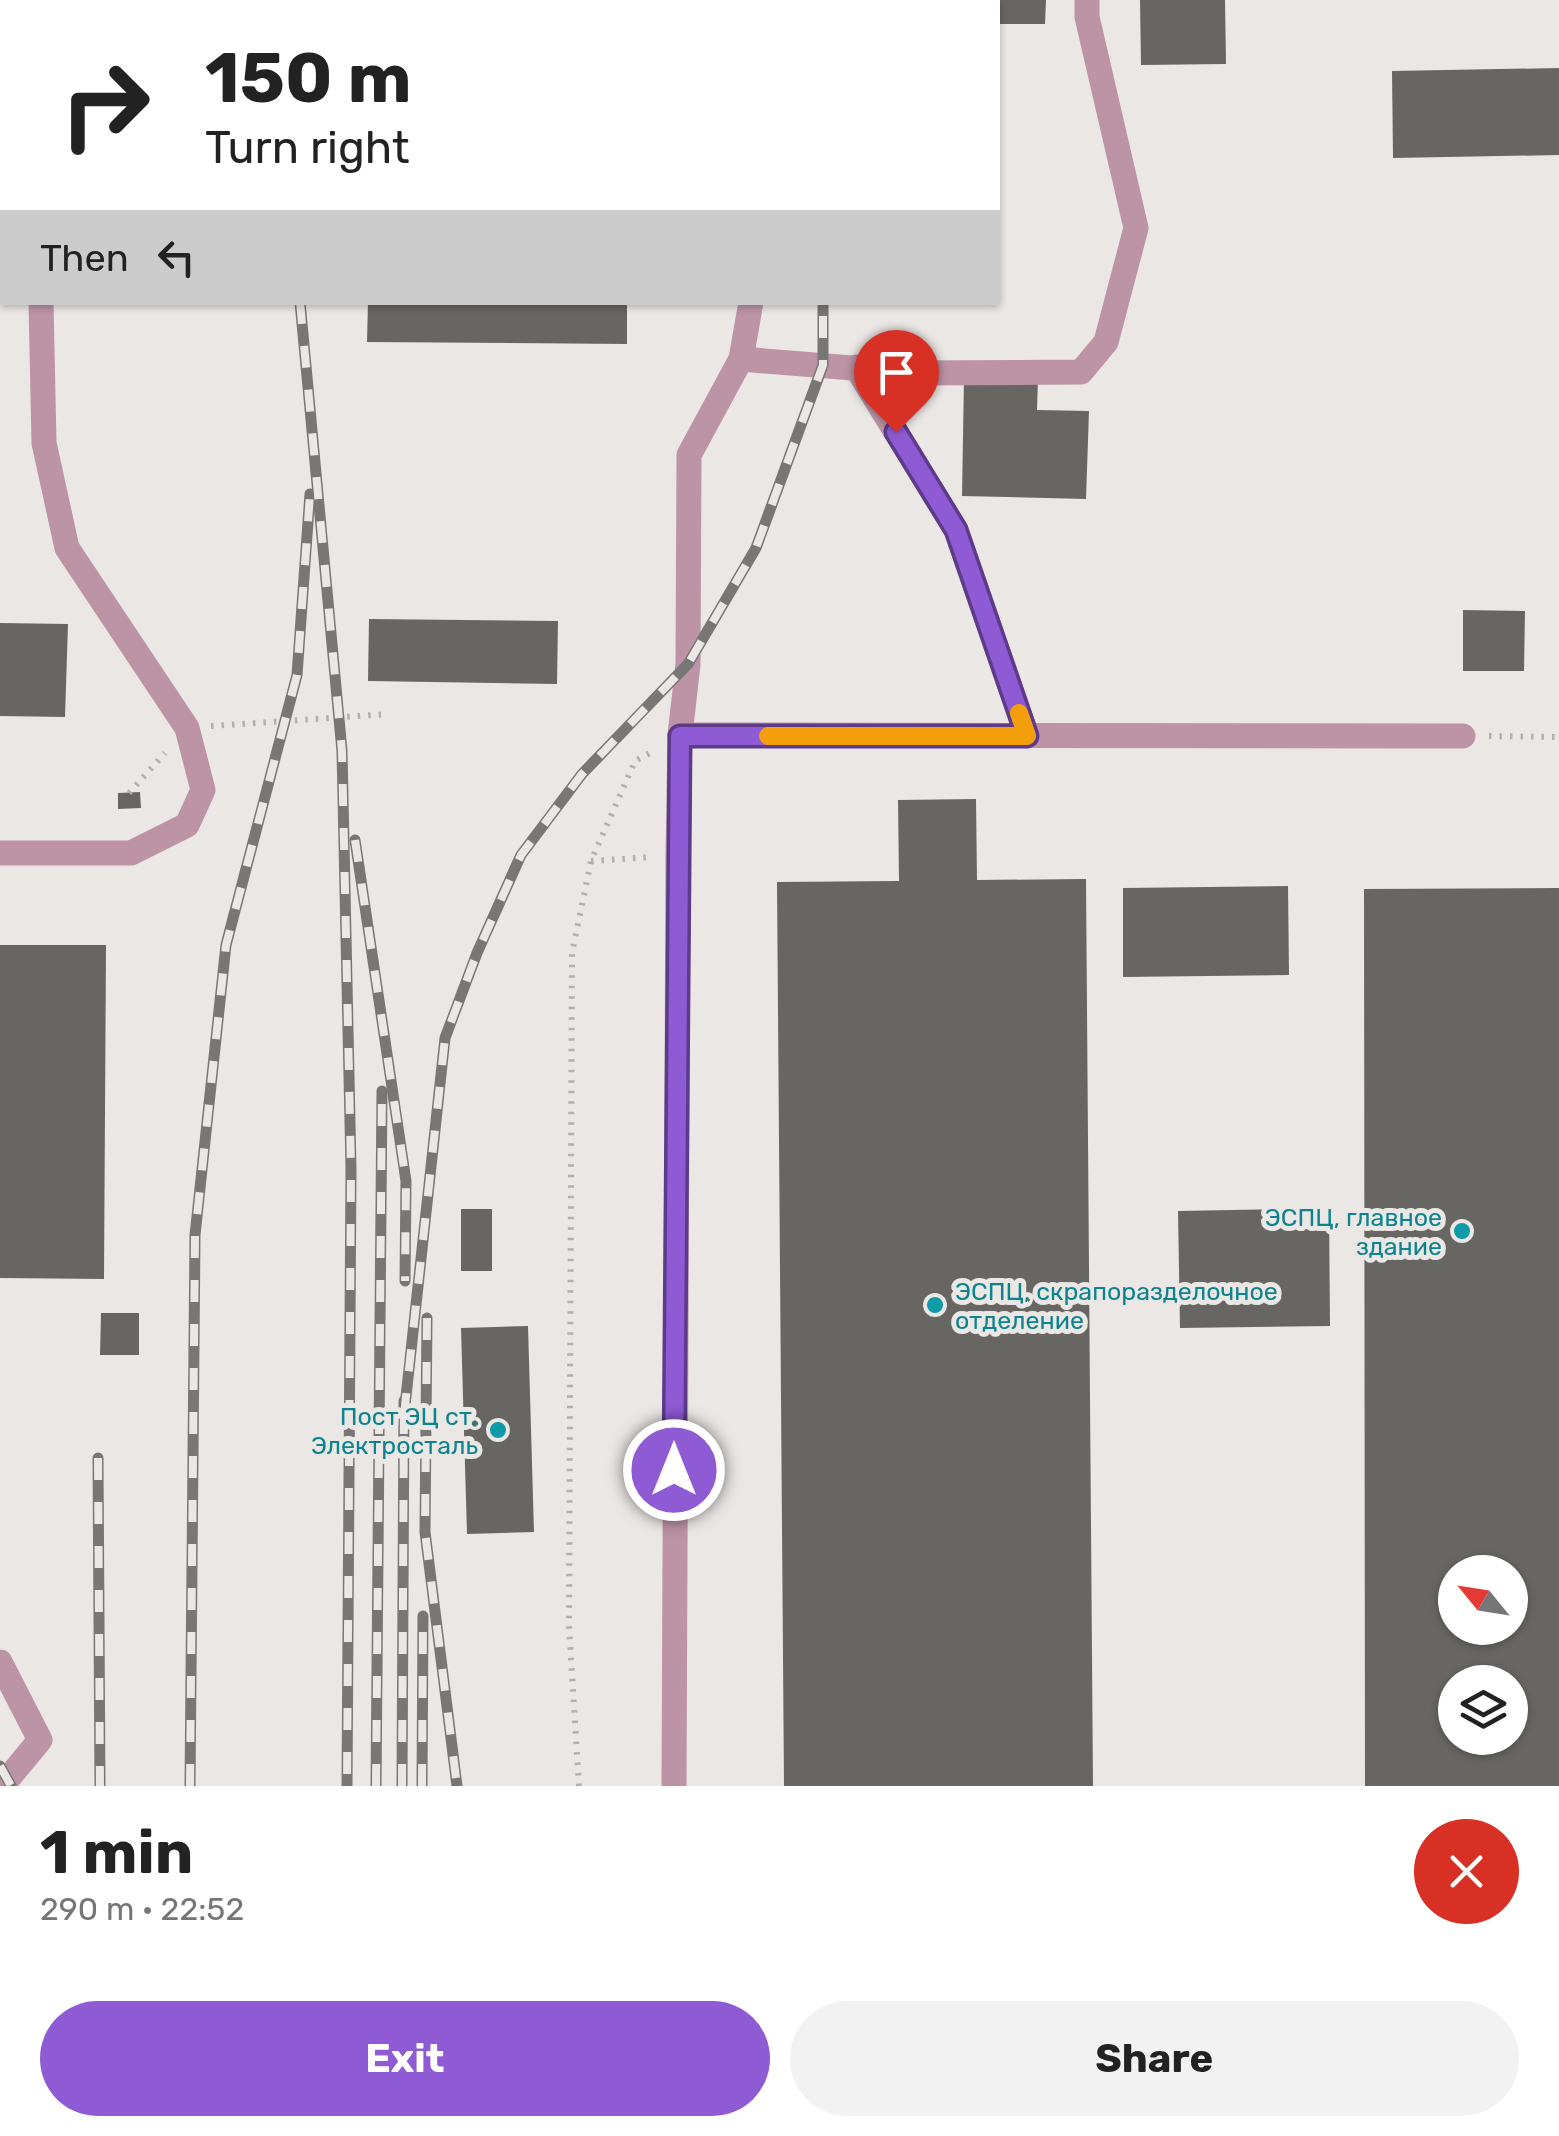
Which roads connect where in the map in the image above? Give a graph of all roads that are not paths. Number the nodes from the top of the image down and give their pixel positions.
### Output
1 (1087, 0) edge
2 (41, 305) edge
3 (750, 305) edge
4 (741, 359) junction
5 (856, 366) junction
6 (680, 736) junction
7 (1027, 736) junction
8 (1463, 736) road end
9 (0, 852) edge
10 (0, 1662) edge
11 (2, 1786) edge
12 (674, 1786) edge

1 - 5 street
2 - 9 street
3 - 4 street
4 - 5 street
4 - 6 street
5 - 7 street
6 - 7 street
6 - 12 street
7 - 8 street
10 - 11 street

